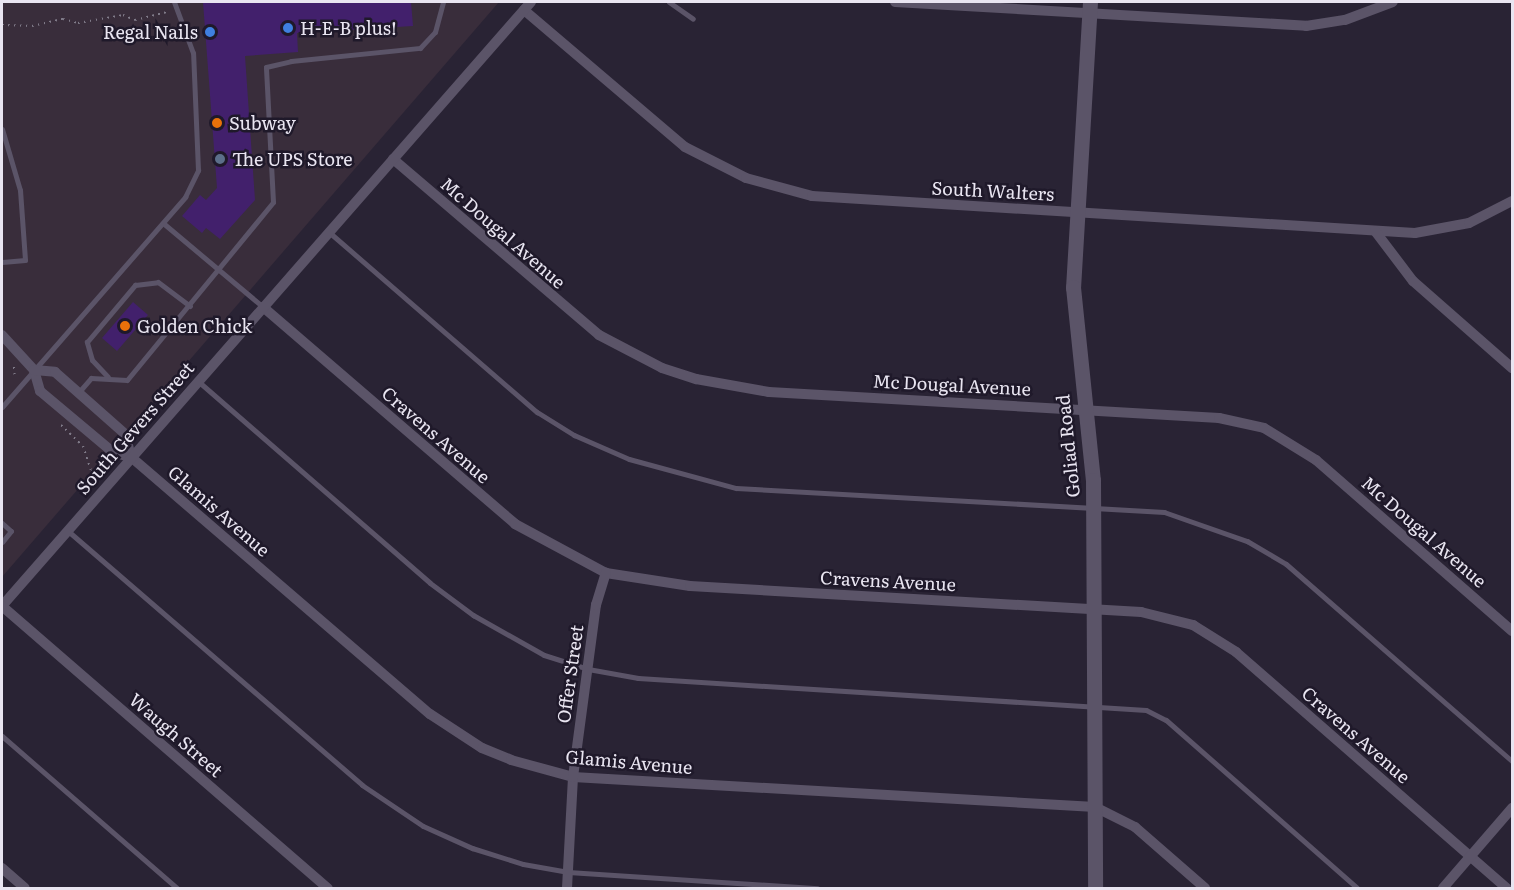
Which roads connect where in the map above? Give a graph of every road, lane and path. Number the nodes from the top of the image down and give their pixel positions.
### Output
1 (174, 2) edge
2 (443, 2) edge
3 (669, 2) edge
4 (895, 2) edge
5 (1393, 2) edge
6 (528, 6) edge
7 (1090, 8) edge
8 (177, 9) junction
9 (693, 20) dead end
10 (2, 25) edge
11 (2, 129) edge
12 (9, 153) junction
13 (2, 154) edge
14 (393, 159) junction
15 (1512, 201) edge
16 (1077, 212) junction
17 (163, 223) junction
18 (1375, 231) junction
19 (329, 232) junction
20 (2, 262) edge
21 (216, 268) junction
22 (190, 306) junction
23 (263, 307) junction
24 (2, 334) edge
25 (1512, 368) edge
26 (34, 370) junction
27 (108, 377) junction
28 (198, 380) junction
29 (78, 393) junction
30 (2, 407) edge
31 (1085, 410) junction
32 (131, 457) junction
33 (1094, 510) junction
34 (2, 523) edge
35 (67, 530) junction
36 (2, 542) edge
37 (606, 573) junction
38 (2, 606) edge
39 (1094, 609) junction
40 (1512, 631) edge
41 (588, 669) junction
42 (1095, 707) junction
43 (2, 736) edge
44 (1512, 761) edge
45 (573, 777) junction
46 (1095, 807) junction
47 (1512, 808) edge
48 (1470, 856) junction
49 (2, 868) edge
50 (568, 872) junction
51 (25, 888) edge
52 (177, 888) edge
53 (328, 888) edge
54 (567, 888) edge
55 (817, 888) edge
56 (1095, 888) edge
57 (1205, 888) edge
58 (1357, 888) edge
59 (1443, 888) edge
60 (1507, 888) edge

1 - 8 lane
2 - 21 lane
3 - 9 lane
4 - 7 street
5 - 7 street
6 - 14 street, South Gevers Street
6 - 16 street, South Walters
7 - 16 main road, Goliad Road
8 - 10 path
8 - 17 lane
11 - 12 lane
12 - 13 lane
12 - 20 lane
14 - 19 street, South Gevers Street
14 - 31 street, Mc Dougal Avenue
15 - 18 street, South Walters
16 - 18 street, South Walters
16 - 31 main road, Goliad Road
17 - 21 lane
17 - 26 lane
18 - 25 street
19 - 23 street, South Gevers Street
19 - 33 lane
21 - 22 lane
21 - 23 lane
22 - 27 lane
22 - 27 lane
23 - 28 street, South Gevers Street
23 - 37 street, Cravens Avenue
24 - 26 street
26 - 29 street
26 - 30 lane
26 - 32 street
27 - 29 lane
28 - 32 street, South Gevers Street
28 - 41 lane
29 - 32 street
31 - 33 main road, Goliad Road
31 - 40 street, Mc Dougal Avenue
32 - 35 street, South Gevers Street
32 - 45 street, Glamis Avenue
33 - 39 main road, Goliad Road
33 - 44 lane
34 - 36 lane
35 - 38 street, South Gevers Street
35 - 50 lane
37 - 39 street, Cravens Avenue
37 - 41 street, Offer Street
38 - 53 street, Waugh Street
39 - 42 main road, Goliad Road
39 - 48 street, Cravens Avenue
41 - 42 lane
41 - 45 street, Offer Street
42 - 46 main road, Goliad Road
42 - 58 lane
43 - 52 lane
45 - 46 street, Glamis Avenue
45 - 50 street, Offer Street
46 - 56 main road, Goliad Road
46 - 57 street, Glamis Avenue
47 - 48 street
48 - 59 street
48 - 60 street, Cravens Avenue
49 - 51 street
50 - 54 street, Offer Street
50 - 55 lane

